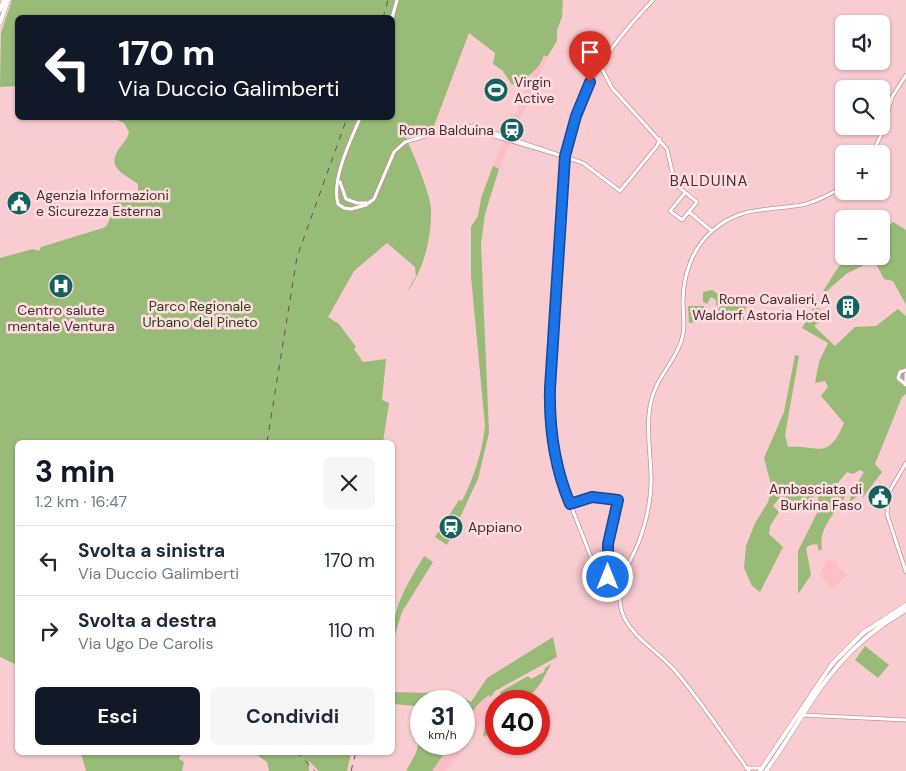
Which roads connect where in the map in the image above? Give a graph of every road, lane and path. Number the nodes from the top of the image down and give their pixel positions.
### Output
1 (4, 0) edge
2 (8, 0) edge
3 (397, 0) edge
4 (654, 0) edge
5 (0, 10) edge
6 (393, 15) edge
7 (0, 24) edge
8 (600, 64) junction
9 (906, 75) edge
10 (359, 120) edge
11 (660, 139) junction
12 (876, 145) edge
13 (565, 156) junction
14 (340, 176) junction
15 (835, 190) edge
16 (685, 193) junction
17 (370, 201) junction
18 (689, 212) junction
19 (712, 231) junction
20 (906, 370) edge
21 (906, 374) edge
22 (906, 383) edge
23 (906, 463) edge
24 (570, 504) junction
25 (906, 572) edge
26 (608, 584) junction
27 (619, 590) junction
28 (906, 605) edge
29 (906, 610) edge
30 (801, 715) junction
31 (906, 720) edge
32 (747, 770) edge
33 (763, 770) edge

1 - 5 main road
2 - 7 main road
3 - 6 street
4 - 8 street
8 - 11 street
8 - 13 street
9 - 12 street
10 - 14 street
11 - 13 street
11 - 16 street
13 - 17 street
13 - 24 street
14 - 17 street
14 - 17 street
15 - 19 street
16 - 18 street
16 - 18 street
18 - 19 street
19 - 27 street
20 - 22 street
21 - 22 street
23 - 25 street
24 - 26 street
24 - 26 street
26 - 27 street
27 - 32 street
28 - 33 main road
29 - 30 main road
30 - 31 street
30 - 33 main road
32 - 33 street

